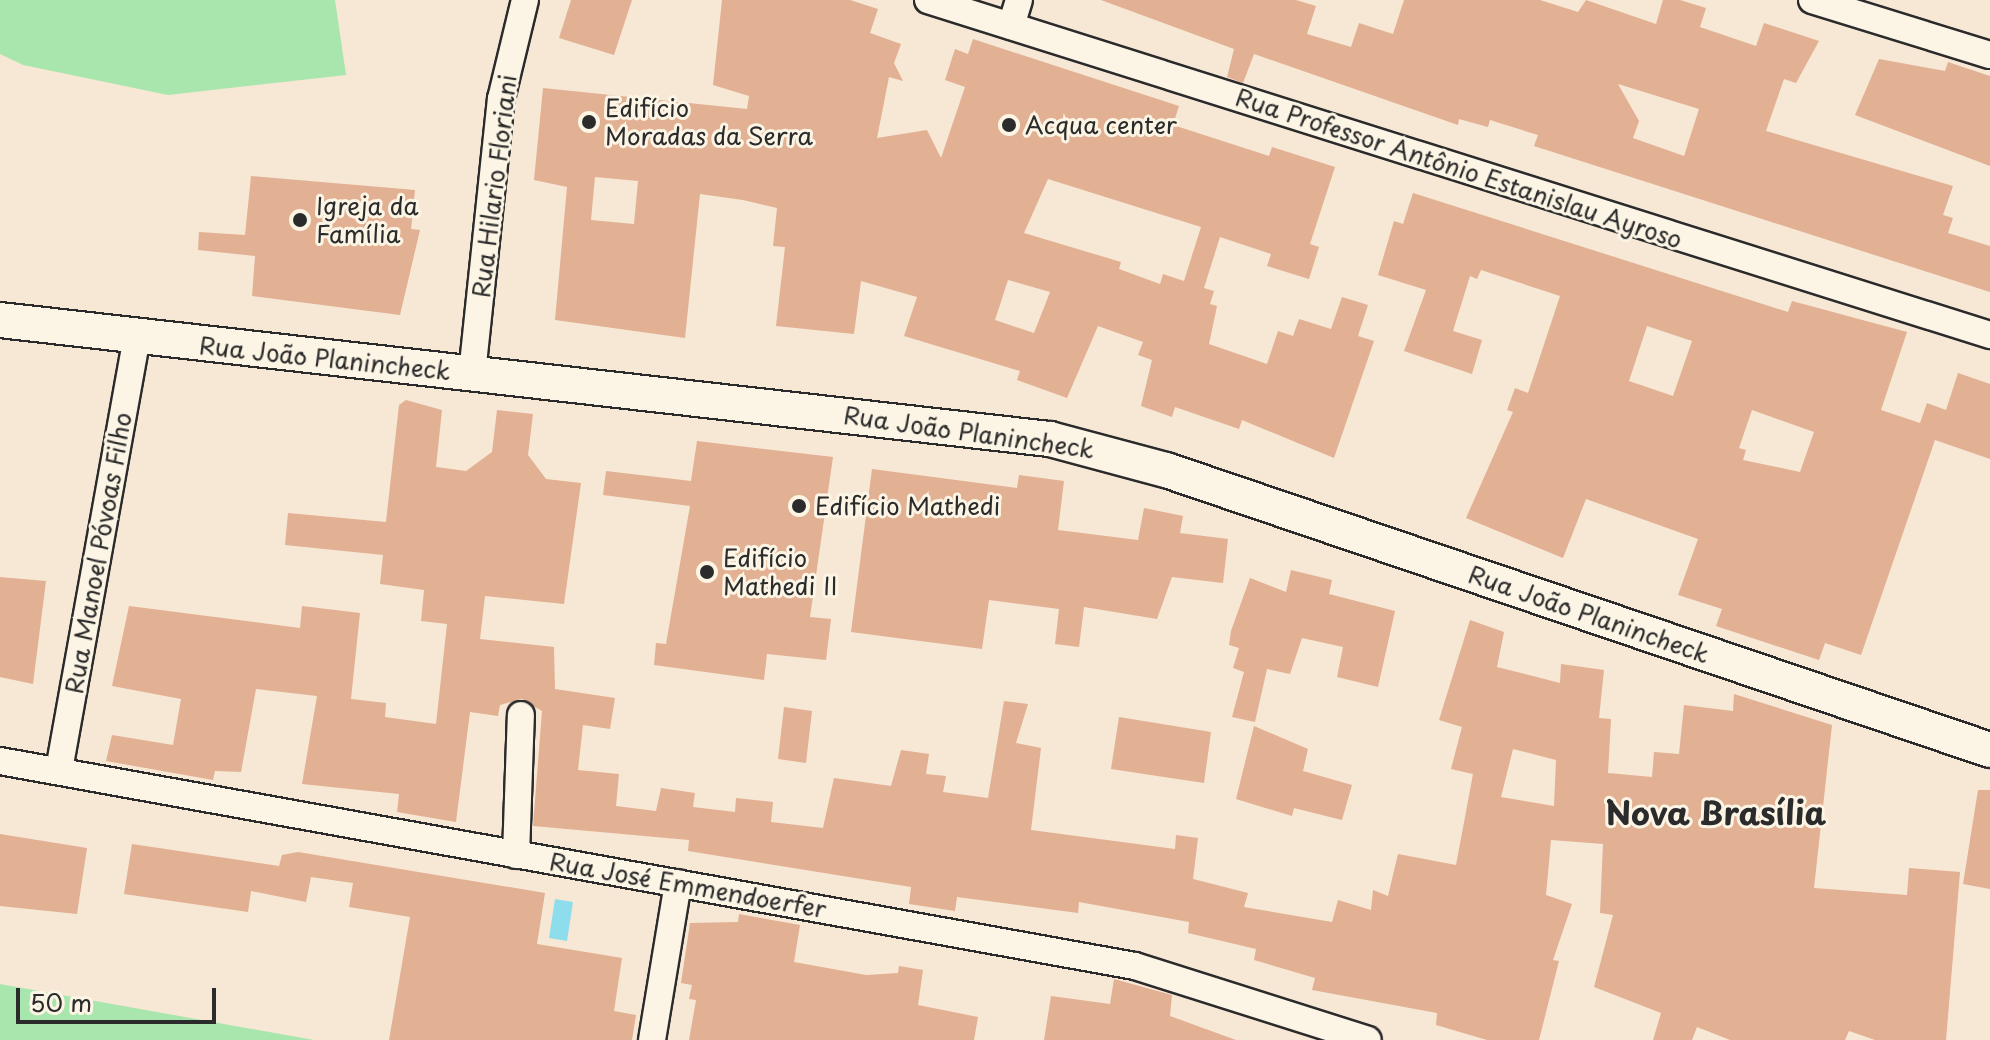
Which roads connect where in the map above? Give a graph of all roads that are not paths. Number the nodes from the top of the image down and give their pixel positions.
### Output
1 (525, 0) edge
2 (928, 0) edge
3 (1019, 0) edge
4 (1812, 0) edge
5 (1011, 26) junction
6 (1990, 55) edge
7 (0, 320) edge
8 (1990, 335) edge
9 (137, 336) junction
10 (472, 374) junction
11 (521, 715) dead end
12 (1990, 750) edge
13 (0, 761) edge
14 (59, 770) junction
15 (516, 855) junction
16 (678, 883) junction
17 (1327, 1034) edge
18 (652, 1040) edge
19 (1368, 1040) edge

1 - 10 street, Rua Hilario Floriani
2 - 5 street, Rua Professor Antônio Estanislau Ayroso
3 - 5 street
4 - 6 street
5 - 8 street, Rua Professor Antônio Estanislau Ayroso
7 - 9 main road, Rua João Planincheck
9 - 10 main road, Rua João Planincheck
9 - 14 street, Rua Manoel Póvoas Filho
10 - 12 main road, Rua João Planincheck
11 - 15 street
13 - 14 street, Rua José Emmendoerfer
14 - 15 street, Rua José Emmendoerfer
15 - 16 street, Rua José Emmendoerfer
16 - 17 street, Rua José Emmendoerfer
16 - 18 street
17 - 19 street, Rua José Emmendoerfer

